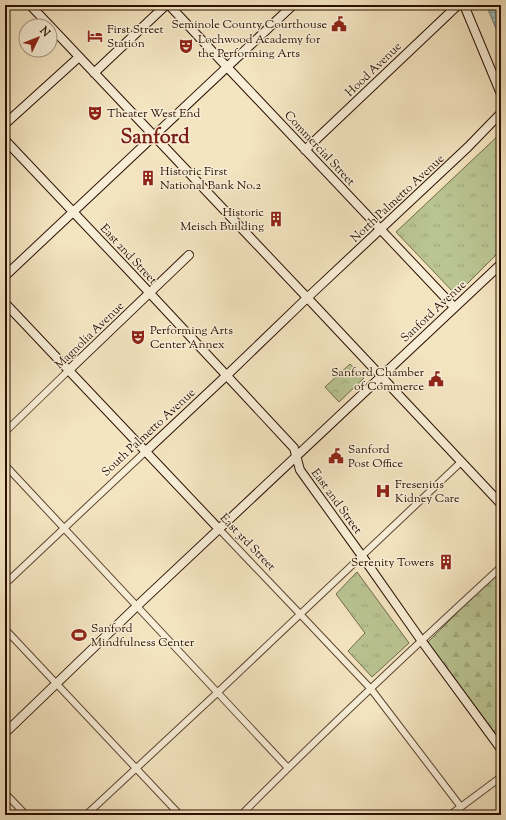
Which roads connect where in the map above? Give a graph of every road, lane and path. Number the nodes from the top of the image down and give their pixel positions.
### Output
1 (30, 5) edge
2 (168, 5) edge
3 (293, 5) edge
4 (458, 5) edge
5 (464, 5) edge
6 (42, 18) edge
7 (58, 35) edge
8 (79, 57) junction
9 (227, 67) junction
10 (94, 73) junction
11 (501, 94) edge
12 (501, 113) edge
13 (5, 124) edge
14 (154, 136) junction
15 (5, 140) edge
16 (305, 150) junction
17 (73, 212) junction
18 (381, 230) junction
19 (189, 255) dead end
20 (501, 264) edge
21 (5, 276) edge
22 (149, 293) junction
23 (307, 298) junction
24 (5, 304) edge
25 (454, 307) junction
26 (69, 370) junction
27 (226, 376) junction
28 (381, 376) junction
29 (5, 432) edge
30 (145, 452) junction
31 (296, 456) junction
32 (461, 462) junction
33 (5, 465) edge
34 (501, 504) edge
35 (64, 528) junction
36 (219, 529) junction
37 (362, 556) junction
38 (501, 567) edge
39 (5, 584) edge
40 (137, 606) junction
41 (300, 614) junction
42 (5, 629) edge
43 (421, 640) junction
44 (57, 684) junction
45 (371, 689) junction
46 (218, 693) junction
47 (5, 733) edge
48 (501, 750) edge
49 (136, 768) junction
50 (288, 768) junction
51 (501, 777) edge
52 (5, 793) edge
53 (461, 807) junction
54 (26, 815) edge
55 (86, 815) edge
56 (180, 815) edge
57 (241, 815) edge
58 (450, 815) edge

1 - 6 street
2 - 9 street, Commercial Street
2 - 10 street
3 - 9 street
4 - 16 street, Hood Avenue
5 - 11 street
7 - 8 street
8 - 10 street
8 - 13 street
9 - 14 street
9 - 16 street, Commercial Street
10 - 14 street
12 - 18 street, North Palmetto Avenue
14 - 17 street
14 - 23 street
15 - 17 street, East 2nd Street
16 - 18 street, Commercial Street
17 - 21 street
17 - 22 street, East 2nd Street
18 - 23 street, North Palmetto Avenue
18 - 25 street, Commercial Street
19 - 22 street, Magnolia Avenue
20 - 25 street, Sanford Avenue
22 - 26 street, Magnolia Avenue
22 - 27 street, East 2nd Street
23 - 27 street, South Palmetto Avenue
23 - 28 street
24 - 26 street, East 3rd Street
25 - 28 street, Sanford Avenue
26 - 29 street, Magnolia Avenue
26 - 30 street, East 3rd Street
27 - 30 street, South Palmetto Avenue
27 - 31 street, East 2nd Street
28 - 31 street, Sanford Avenue
28 - 32 street
30 - 35 street, South Palmetto Avenue
30 - 36 street, East 3rd Street
31 - 36 street, Sanford Avenue
31 - 37 street, East 2nd Street
32 - 34 street
32 - 37 street
33 - 35 street
35 - 39 street, South Palmetto Avenue
35 - 40 street
36 - 40 street, Sanford Avenue
36 - 41 street, East 3rd Street
37 - 41 street
37 - 43 street, East 2nd Street
38 - 43 street
40 - 44 street, Sanford Avenue
40 - 46 street
41 - 45 street, East 3rd Street
41 - 46 street
42 - 44 street
43 - 45 street
43 - 48 street, East 2nd Street
44 - 47 street, Sanford Avenue
44 - 49 street
45 - 50 street
45 - 53 street, East 3rd Street
46 - 49 street
46 - 50 street
49 - 55 street
49 - 56 street
50 - 57 street
51 - 53 street
52 - 54 street
53 - 58 street

